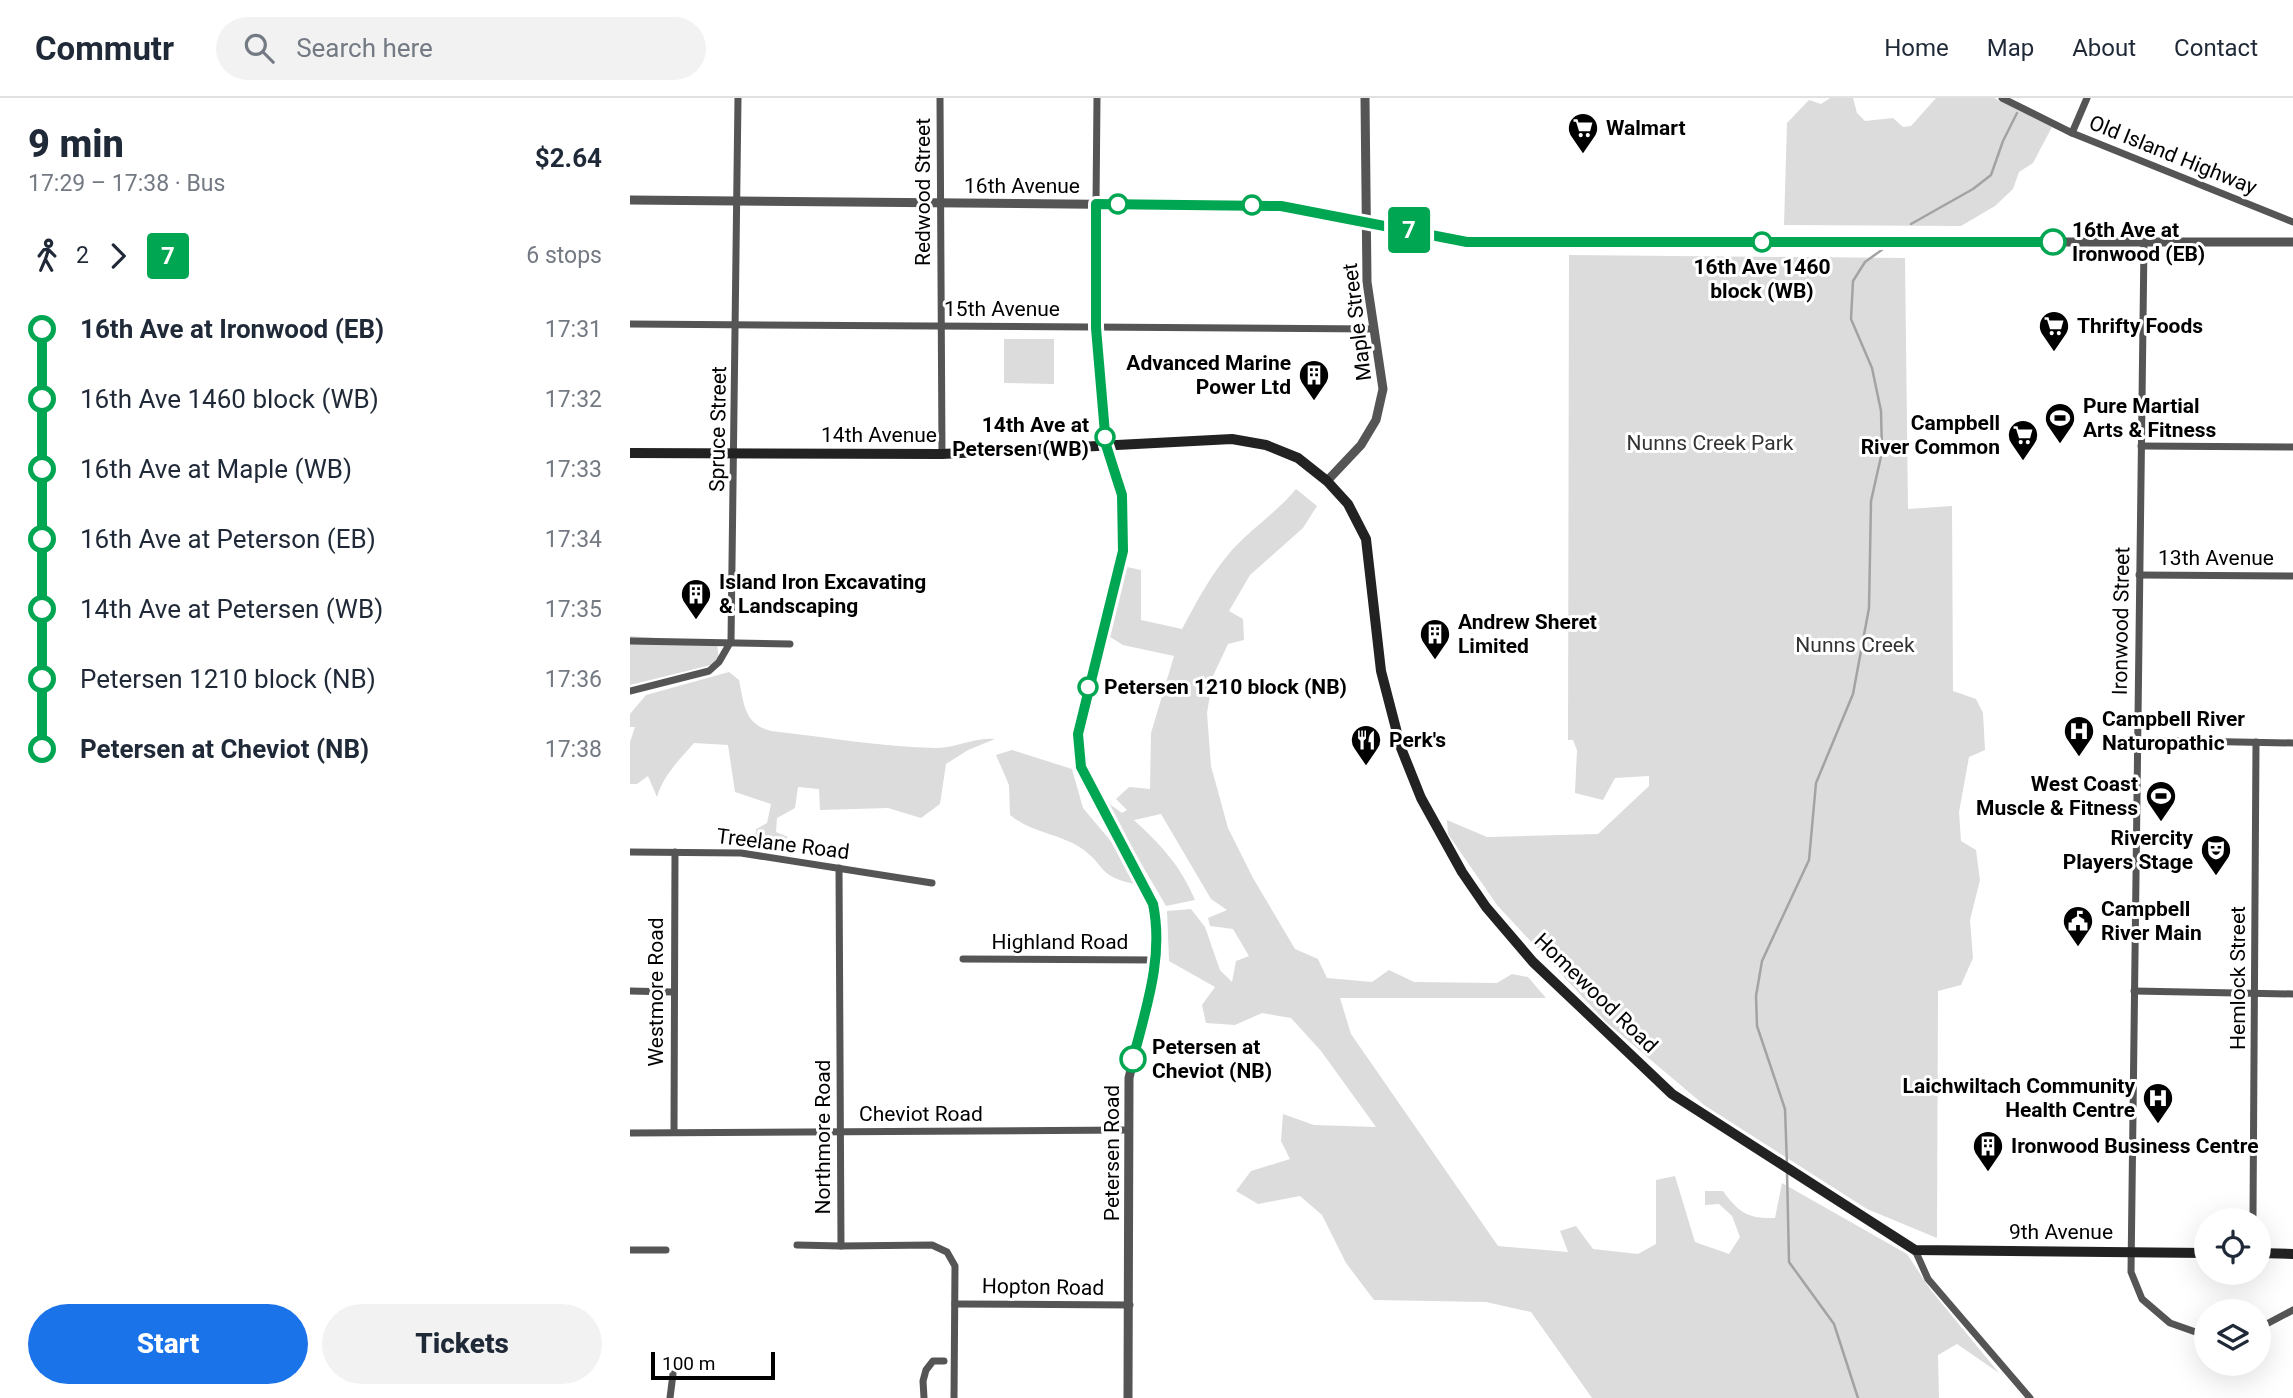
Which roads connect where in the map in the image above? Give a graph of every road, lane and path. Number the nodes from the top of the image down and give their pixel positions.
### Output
1 (738, 98) edge
2 (940, 98) edge
3 (1097, 98) edge
4 (1365, 98) edge
5 (2003, 98) edge
6 (2087, 98) edge
7 (2072, 133) junction
8 (630, 200) edge
9 (737, 201) junction
10 (940, 203) junction
11 (1096, 204) junction
12 (1366, 222) junction
13 (2293, 222) edge
14 (2293, 242) edge
15 (2144, 243) junction
16 (630, 324) edge
17 (736, 326) junction
18 (941, 327) junction
19 (1096, 328) junction
20 (1374, 329) junction
21 (1106, 445) junction
22 (2141, 446) junction
23 (2293, 447) edge
24 (630, 453) edge
25 (736, 454) junction
26 (942, 454) junction
27 (1327, 481) junction
28 (2139, 575) junction
29 (2293, 576) edge
30 (630, 641) edge
31 (731, 641) junction
32 (790, 644) dead end
33 (630, 691) edge
34 (2137, 740) junction
35 (2256, 742) junction
36 (2293, 743) edge
37 (630, 852) edge
38 (675, 852) junction
39 (839, 868) junction
40 (932, 883) dead end
41 (963, 959) dead end
42 (1157, 960) junction
43 (630, 991) edge
44 (2134, 991) junction
45 (673, 992) junction
46 (2256, 994) junction
47 (2293, 994) edge
48 (1129, 1130) junction
49 (674, 1132) junction
50 (840, 1132) junction
51 (630, 1133) edge
52 (2253, 1208) edge
53 (797, 1245) dead end
54 (841, 1245) junction
55 (630, 1250) edge
56 (666, 1250) dead end
57 (1915, 1251) junction
58 (2131, 1252) junction
59 (2194, 1253) edge
60 (2271, 1254) edge
61 (2293, 1254) edge
62 (955, 1304) junction
63 (1130, 1306) junction
64 (2293, 1310) edge
65 (2271, 1322) edge
66 (2194, 1331) edge
67 (944, 1361) dead end
68 (673, 1374) dead end
69 (670, 1398) edge
70 (924, 1398) edge
71 (954, 1398) edge
72 (1128, 1398) edge
73 (2030, 1398) edge

1 - 9 street, Spruce Street
2 - 10 street, Redwood Street
3 - 11 street, Petersen Road
4 - 12 street, Maple Street
5 - 7 street, Old Island Highway
6 - 7 street
7 - 13 street, Old Island Highway
8 - 9 street, 16th Avenue
9 - 10 street, 16th Avenue
9 - 17 street, Spruce Street
10 - 11 street, 16th Avenue
10 - 18 street, Redwood Street
11 - 12 street, 16th Avenue
11 - 19 street, Petersen Road
12 - 15 street, 16th Avenue
12 - 20 street, Maple Street
14 - 15 street, 16th Avenue
15 - 22 street, Ironwood Street
16 - 17 street, 15th Avenue
17 - 18 street, 15th Avenue
17 - 25 street, Spruce Street
18 - 19 street, 15th Avenue
18 - 26 street, Redwood Street
19 - 20 street, 15th Avenue
19 - 21 street, Petersen Road
20 - 27 street, Maple Street
21 - 26 main road, 14th Avenue
21 - 27 main road, 14th Avenue
21 - 42 street, Petersen Road
22 - 23 street
22 - 28 street, Ironwood Street
24 - 25 main road, 14th Avenue
25 - 26 main road, 14th Avenue
25 - 31 street, Spruce Street
27 - 57 main road, Homewood Road
28 - 29 street, 13th Avenue
28 - 34 street, Ironwood Street
30 - 31 street
31 - 32 street
31 - 33 street
34 - 35 street
34 - 44 street, Ironwood Street
35 - 36 street
35 - 46 street, Hemlock Street
37 - 38 street, Treelane Road
38 - 39 street, Treelane Road
38 - 45 street, Westmore Road
39 - 40 street, Treelane Road
39 - 50 street, Northmore Road
41 - 42 street, Highland Road
42 - 48 street, Petersen Road
43 - 45 street
44 - 46 street
44 - 58 street, Ironwood Street
45 - 49 street, Westmore Road
46 - 47 street
46 - 52 street, Hemlock Street
48 - 50 street, Cheviot Road
48 - 63 street, Petersen Road
49 - 50 street, Cheviot Road
49 - 51 street, Cheviot Road
50 - 54 street, Northmore Road
53 - 54 street
54 - 62 street, Northmore Road
55 - 56 street
57 - 58 main road, 9th Avenue
57 - 73 street
58 - 59 main road, 9th Avenue
58 - 66 street, Ironwood Street
60 - 61 main road
62 - 63 street, Hopton Road
62 - 71 street, Northmore Road
63 - 72 street, Petersen Road
64 - 65 street
67 - 70 street
68 - 69 street

